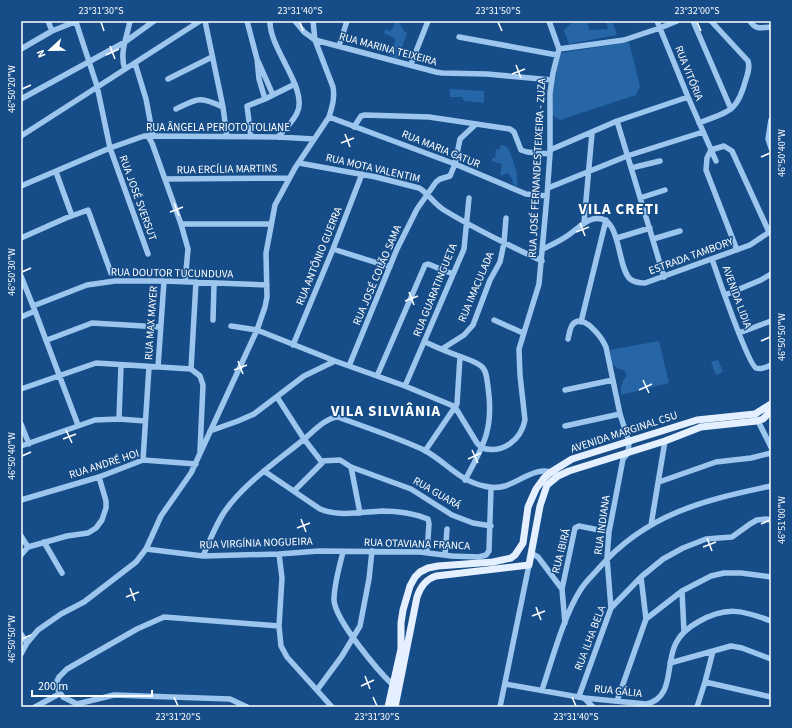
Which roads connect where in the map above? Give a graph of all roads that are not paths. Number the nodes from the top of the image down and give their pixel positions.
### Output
1 (48, 21) edge
2 (76, 21) edge
3 (130, 21) edge
4 (154, 21) edge
5 (200, 21) edge
6 (205, 21) edge
7 (247, 21) edge
8 (270, 21) edge
9 (295, 21) edge
10 (313, 21) edge
11 (347, 21) edge
12 (428, 21) edge
13 (549, 21) edge
14 (657, 21) edge
15 (677, 21) edge
16 (693, 21) edge
17 (712, 21) edge
18 (750, 21) edge
19 (771, 26) edge
20 (660, 28) junction
21 (52, 31) junction
22 (459, 37) dead end
23 (315, 40) junction
24 (124, 42) junction
25 (339, 46) junction
26 (21, 49) edge
27 (559, 49) junction
28 (557, 55) junction
29 (212, 57) junction
30 (256, 59) junction
31 (90, 62) junction
32 (135, 63) junction
33 (410, 64) junction
34 (125, 69) junction
35 (168, 79) dead end
36 (552, 80) junction
37 (295, 84) junction
38 (97, 86) junction
39 (273, 95) junction
40 (688, 97) junction
41 (21, 99) edge
42 (265, 99) junction
43 (223, 107) junction
44 (176, 109) dead end
45 (731, 109) junction
46 (329, 117) junction
47 (771, 120) edge
48 (617, 121) junction
49 (699, 123) junction
50 (476, 124) junction
51 (354, 127) junction
52 (703, 132) junction
53 (592, 133) junction
54 (21, 136) edge
55 (151, 136) junction
56 (227, 137) junction
57 (252, 137) junction
58 (278, 137) junction
59 (314, 139) junction
60 (110, 148) junction
61 (771, 148) edge
62 (711, 150) junction
63 (550, 152) junction
64 (628, 156) junction
65 (660, 161) dead end
66 (716, 161) dead end
67 (299, 163) junction
68 (455, 164) junction
69 (632, 168) junction
70 (56, 172) junction
71 (589, 172) junction
72 (362, 174) junction
73 (289, 178) junction
74 (165, 180) junction
75 (21, 186) edge
76 (548, 188) junction
77 (665, 190) dead end
78 (427, 194) junction
79 (547, 196) junction
80 (469, 198) dead end
81 (640, 198) junction
82 (72, 216) junction
83 (506, 218) dead end
84 (606, 220) junction
85 (584, 223) junction
86 (181, 224) junction
87 (271, 224) junction
88 (467, 224) junction
89 (650, 228) junction
90 (680, 231) dead end
91 (770, 231) edge
92 (21, 238) edge
93 (617, 238) junction
94 (653, 239) junction
95 (504, 243) junction
96 (333, 249) junction
97 (543, 249) junction
98 (736, 250) junction
99 (148, 254) dead end
100 (712, 259) junction
101 (542, 261) junction
102 (390, 267) junction
103 (111, 273) dead end
104 (453, 274) junction
105 (771, 274) edge
106 (21, 276) edge
107 (664, 277) junction
108 (164, 281) junction
109 (185, 282) junction
110 (196, 282) junction
111 (214, 284) junction
112 (267, 285) junction
113 (725, 295) junction
114 (34, 308) junction
115 (21, 316) edge
116 (213, 320) dead end
117 (494, 320) dead end
118 (771, 321) edge
119 (581, 322) junction
120 (231, 326) dead end
121 (160, 327) junction
122 (257, 330) junction
123 (523, 333) junction
124 (739, 333) junction
125 (568, 339) dead end
126 (47, 340) junction
127 (425, 342) junction
128 (293, 345) junction
129 (442, 350) junction
130 (460, 357) junction
131 (335, 361) junction
132 (121, 365) junction
133 (771, 365) edge
134 (349, 366) junction
135 (149, 367) junction
136 (158, 367) junction
137 (191, 369) junction
138 (59, 375) junction
139 (377, 376) junction
140 (613, 380) junction
141 (405, 386) junction
142 (21, 389) edge
143 (565, 390) dead end
144 (277, 397) junction
145 (771, 404) edge
146 (455, 407) junction
147 (771, 411) edge
148 (620, 414) junction
149 (756, 418) junction
150 (119, 420) junction
151 (145, 421) junction
152 (21, 424) edge
153 (78, 426) junction
154 (565, 426) dead end
155 (210, 431) junction
156 (304, 439) junction
157 (665, 441) junction
158 (29, 444) junction
159 (21, 446) edge
160 (771, 447) edge
161 (482, 448) junction
162 (628, 448) junction
163 (425, 451) junction
164 (200, 452) junction
165 (771, 453) edge
166 (143, 460) junction
167 (322, 461) junction
168 (196, 464) junction
169 (351, 467) junction
170 (264, 471) junction
171 (551, 472) junction
172 (99, 476) junction
173 (558, 476) junction
174 (465, 480) junction
175 (658, 482) junction
176 (771, 486) edge
177 (491, 488) junction
178 (294, 491) junction
179 (21, 500) edge
180 (360, 513) junction
181 (771, 520) edge
182 (651, 525) junction
183 (491, 526) junction
184 (447, 529) dead end
185 (609, 532) junction
186 (21, 536) edge
187 (44, 542) junction
188 (28, 547) junction
189 (146, 549) junction
190 (372, 551) junction
191 (343, 552) junction
192 (518, 552) junction
193 (427, 553) junction
194 (531, 553) junction
195 (21, 554) edge
196 (279, 554) junction
197 (445, 555) junction
198 (204, 556) junction
199 (452, 556) junction
200 (607, 558) junction
201 (529, 564) junction
202 (452, 565) junction
203 (520, 566) junction
204 (544, 566) junction
205 (62, 573) dead end
206 (641, 576) junction
207 (771, 577) edge
208 (562, 589) junction
209 (682, 592) junction
210 (417, 598) junction
211 (404, 605) junction
212 (611, 608) junction
213 (646, 619) junction
214 (771, 619) edge
215 (565, 623) junction
216 (279, 626) junction
217 (684, 632) junction
218 (21, 634) edge
219 (353, 637) junction
220 (27, 643) junction
221 (713, 650) junction
222 (21, 654) edge
223 (771, 659) edge
224 (670, 663) junction
225 (705, 682) junction
226 (505, 684) junction
227 (393, 685) junction
228 (318, 690) junction
229 (542, 690) junction
230 (59, 694) junction
231 (582, 697) junction
232 (771, 698) edge
233 (617, 701) junction
234 (35, 707) edge
235 (247, 707) edge
236 (332, 707) edge
237 (388, 707) edge
238 (395, 707) edge
239 (500, 707) edge
240 (593, 707) edge
241 (697, 707) edge

1 - 21 street
2 - 21 street
2 - 31 street, RUA JOSÉ SVERSUT
3 - 24 street
4 - 24 street
5 - 32 street
6 - 29 street
7 - 30 street
8 - 37 street
9 - 23 street
10 - 23 street
11 - 25 street
12 - 33 street
13 - 27 street
14 - 20 street, RUA VITÓRIA
15 - 20 street
16 - 45 street
17 - 45 street
18 - 19 street
20 - 27 street
20 - 40 street, RUA VITÓRIA
21 - 26 street
22 - 28 street
23 - 25 street, RUA MARINA TEIXEIRA
23 - 46 street
24 - 31 street
24 - 34 street
25 - 33 street, RUA MARINA TEIXEIRA
27 - 28 street, RUA JOSÉ FERNANDES TEIXEIRA - ZUZA
28 - 36 street, RUA JOSÉ FERNANDES TEIXEIRA - ZUZA
29 - 35 street
29 - 43 street
30 - 39 street
30 - 42 street
31 - 38 street, RUA JOSÉ SVERSUT
31 - 41 street
32 - 34 street
32 - 55 street
33 - 36 street, RUA MARINA TEIXEIRA
34 - 38 street
36 - 63 street, RUA JOSÉ FERNANDES TEIXEIRA - ZUZA
37 - 39 street
37 - 58 street
38 - 54 street
38 - 60 street, RUA JOSÉ SVERSUT
39 - 42 street
40 - 48 street
40 - 49 street, RUA VITÓRIA
42 - 57 street
43 - 44 street
43 - 56 street
45 - 49 street
46 - 51 street, RUA MARIA CATUR
46 - 59 street
47 - 61 street
48 - 53 street
48 - 64 street
49 - 52 street, RUA VITÓRIA
50 - 51 street
50 - 63 street
50 - 68 street
51 - 68 street, RUA MARIA CATUR
52 - 62 street, RUA VITÓRIA
52 - 64 street
53 - 63 street
53 - 71 street
55 - 56 street, RUA ÂNGELA PERIOTO TOLIANE
55 - 60 street, RUA ÂNGELA PERIOTO TOLIANE
55 - 74 street
56 - 57 street, RUA ÂNGELA PERIOTO TOLIANE
57 - 58 street, RUA ÂNGELA PERIOTO TOLIANE
58 - 59 street, RUA ÂNGELA PERIOTO TOLIANE
59 - 67 street
60 - 70 street, RUA ÂNGELA PERIOTO TOLIANE
60 - 99 street, RUA JOSÉ SVERSUT
62 - 66 street, RUA VITÓRIA
62 - 91 street
62 - 98 street
63 - 76 street, RUA JOSÉ FERNANDES TEIXEIRA - ZUZA
64 - 69 street
64 - 71 street
65 - 69 street
67 - 72 street, RUA MOTA VALENTIM
67 - 73 street
68 - 78 street, RUA JOSÉ COLÃO SAMA
68 - 79 street, RUA MARIA CATUR
69 - 81 street
70 - 75 street, RUA ÂNGELA PERIOTO TOLIANE
70 - 82 street
71 - 76 street
71 - 85 street
72 - 78 street, RUA MOTA VALENTIM
72 - 96 street, RUA ANTÔNIO GUERRA
73 - 74 street, RUA ERCÍLIA MARTINS
73 - 87 street
74 - 86 street
76 - 79 street, RUA JOSÉ FERNANDES TEIXEIRA - ZUZA
77 - 81 street
78 - 88 street, RUA MOTA VALENTIM
78 - 102 street, RUA JOSÉ COLÃO SAMA
79 - 97 street, RUA JOSÉ FERNANDES TEIXEIRA - ZUZA
80 - 88 street, RUA GUARATINGUETA
81 - 89 street
82 - 92 street
82 - 103 street
83 - 95 street, RUA IMACULADA
84 - 85 street
84 - 93 street, ESTRADA TAMBORY
84 - 119 street
85 - 97 street
86 - 87 street
86 - 109 street
87 - 112 street
88 - 95 street, RUA MOTA VALENTIM
88 - 104 street, RUA GUARATINGUETA
89 - 93 street
89 - 94 street
90 - 94 street
91 - 98 street, ESTRADA TAMBORY
93 - 107 street, ESTRADA TAMBORY
94 - 107 street
95 - 101 street, RUA MOTA VALENTIM
95 - 129 street, RUA IMACULADA
96 - 102 street
96 - 128 street, RUA ANTÔNIO GUERRA
97 - 101 street, RUA JOSÉ FERNANDES TEIXEIRA - ZUZA
98 - 100 street, ESTRADA TAMBORY
100 - 107 street, ESTRADA TAMBORY
100 - 113 street, AVENIDA LIDIA
101 - 123 street, RUA JOSÉ FERNANDES TEIXEIRA - ZUZA
102 - 134 street, RUA JOSÉ COLÃO SAMA
104 - 127 street, RUA GUARATINGUETA
104 - 139 street
105 - 113 street
106 - 114 street
108 - 109 street, RUA DOUTOR TUCUNDUVA
108 - 114 street, RUA DOUTOR TUCUNDUVA
108 - 121 street, RUA MAX MAYER
109 - 110 street, RUA DOUTOR TUCUNDUVA
110 - 111 street, RUA DOUTOR TUCUNDUVA
110 - 137 street
111 - 112 street, RUA DOUTOR TUCUNDUVA
111 - 116 street
112 - 122 street
113 - 124 street, AVENIDA LIDIA
114 - 115 street, RUA DOUTOR TUCUNDUVA
114 - 126 street
117 - 123 street
118 - 124 street
119 - 125 street
119 - 140 street
120 - 122 street
121 - 126 street
121 - 136 street, RUA MAX MAYER
122 - 128 street
122 - 155 street
123 - 161 street, RUA JOSÉ FERNANDES TEIXEIRA - ZUZA
124 - 133 street, AVENIDA LIDIA
126 - 138 street
127 - 129 street
127 - 141 street, RUA GUARATINGUETA
128 - 131 street
129 - 130 street
130 - 146 street
130 - 161 street
131 - 134 street
131 - 144 street
132 - 135 street
132 - 138 street
132 - 150 street
134 - 139 street
135 - 136 street
135 - 151 street
136 - 137 street
137 - 164 street
138 - 142 street
138 - 153 street
139 - 141 street
140 - 143 street
140 - 148 street
141 - 146 street
144 - 155 street
144 - 156 street
145 - 149 main road, AVENIDA MARGINAL CSU
146 - 161 street
146 - 163 street
147 - 149 main road, AVENIDA MARGINAL CSU
148 - 154 street
148 - 162 street
149 - 157 main road, AVENIDA MARGINAL CSU
149 - 160 street
149 - 162 main road, AVENIDA MARGINAL CSU
150 - 151 street
150 - 153 street
151 - 166 street
152 - 158 street
153 - 158 street
155 - 164 street
156 - 163 street
156 - 167 street
156 - 170 street
157 - 162 main road, AVENIDA MARGINAL CSU
157 - 175 street
158 - 159 street
161 - 174 street
162 - 171 main road, AVENIDA MARGINAL CSU
162 - 173 main road, AVENIDA MARGINAL CSU
162 - 185 street, RUA INDIANA
163 - 174 street
164 - 168 street
165 - 175 street
166 - 168 street, RUA ANDRÉ HOI
166 - 172 street, RUA ANDRÉ HOI
167 - 169 street, RUA GUARÁ
167 - 178 street
168 - 189 street
169 - 180 street
169 - 183 street, RUA GUARÁ
170 - 178 street
170 - 198 street
171 - 173 street
171 - 177 street
171 - 192 main road, AVENIDA MARGINAL CSU
172 - 179 street, RUA ANDRÉ HOI
172 - 187 street
173 - 194 main road, AVENIDA MARGINAL CSU
174 - 177 street
175 - 182 street
176 - 182 street
177 - 183 street
178 - 180 street
180 - 193 street
181 - 206 street, RUA ILHA BELA
182 - 200 street
183 - 199 street, RUA OTAVIANA FRANCA
184 - 197 street
185 - 200 street, RUA INDIANA
185 - 208 street, RUA IBIRÁ
186 - 188 street
187 - 188 street
187 - 205 street
188 - 195 street
189 - 198 street, RUA VIRGÍNIA NOGUEIRA
189 - 220 street
190 - 191 street, RUA OTAVIANA FRANCA
190 - 193 street, RUA OTAVIANA FRANCA
190 - 219 street
191 - 196 street, RUA VIRGÍNIA NOGUEIRA
191 - 219 street
192 - 194 main road
192 - 202 main road
192 - 203 main road
193 - 197 street, RUA OTAVIANA FRANCA
194 - 201 main road, AVENIDA MARGINAL CSU
194 - 204 street
196 - 198 street, RUA VIRGÍNIA NOGUEIRA
196 - 216 street
197 - 199 street, RUA OTAVIANA FRANCA
199 - 202 street
200 - 212 street, RUA INDIANA
200 - 215 street
201 - 203 main road
201 - 204 street
201 - 226 street
202 - 211 main road
203 - 210 main road
204 - 208 street
206 - 212 street, RUA ILHA BELA
206 - 213 street
207 - 209 street
208 - 215 street
209 - 213 street
209 - 217 street
210 - 211 main road
210 - 238 main road
211 - 227 main road
212 - 231 street, RUA ILHA BELA
213 - 233 street
214 - 217 street, RUA GÁLIA
215 - 229 street
216 - 228 street
216 - 230 street
217 - 224 street, RUA GÁLIA
218 - 220 street
219 - 227 street
219 - 228 street
220 - 222 street
221 - 223 street
221 - 224 street
221 - 225 street
224 - 233 street, RUA GÁLIA
225 - 232 street
225 - 241 street
226 - 229 street, RUA GÁLIA
226 - 239 street
227 - 237 main road
228 - 236 street
229 - 231 street, RUA GÁLIA
230 - 234 street
230 - 235 street
231 - 233 street, RUA GÁLIA
231 - 240 street

